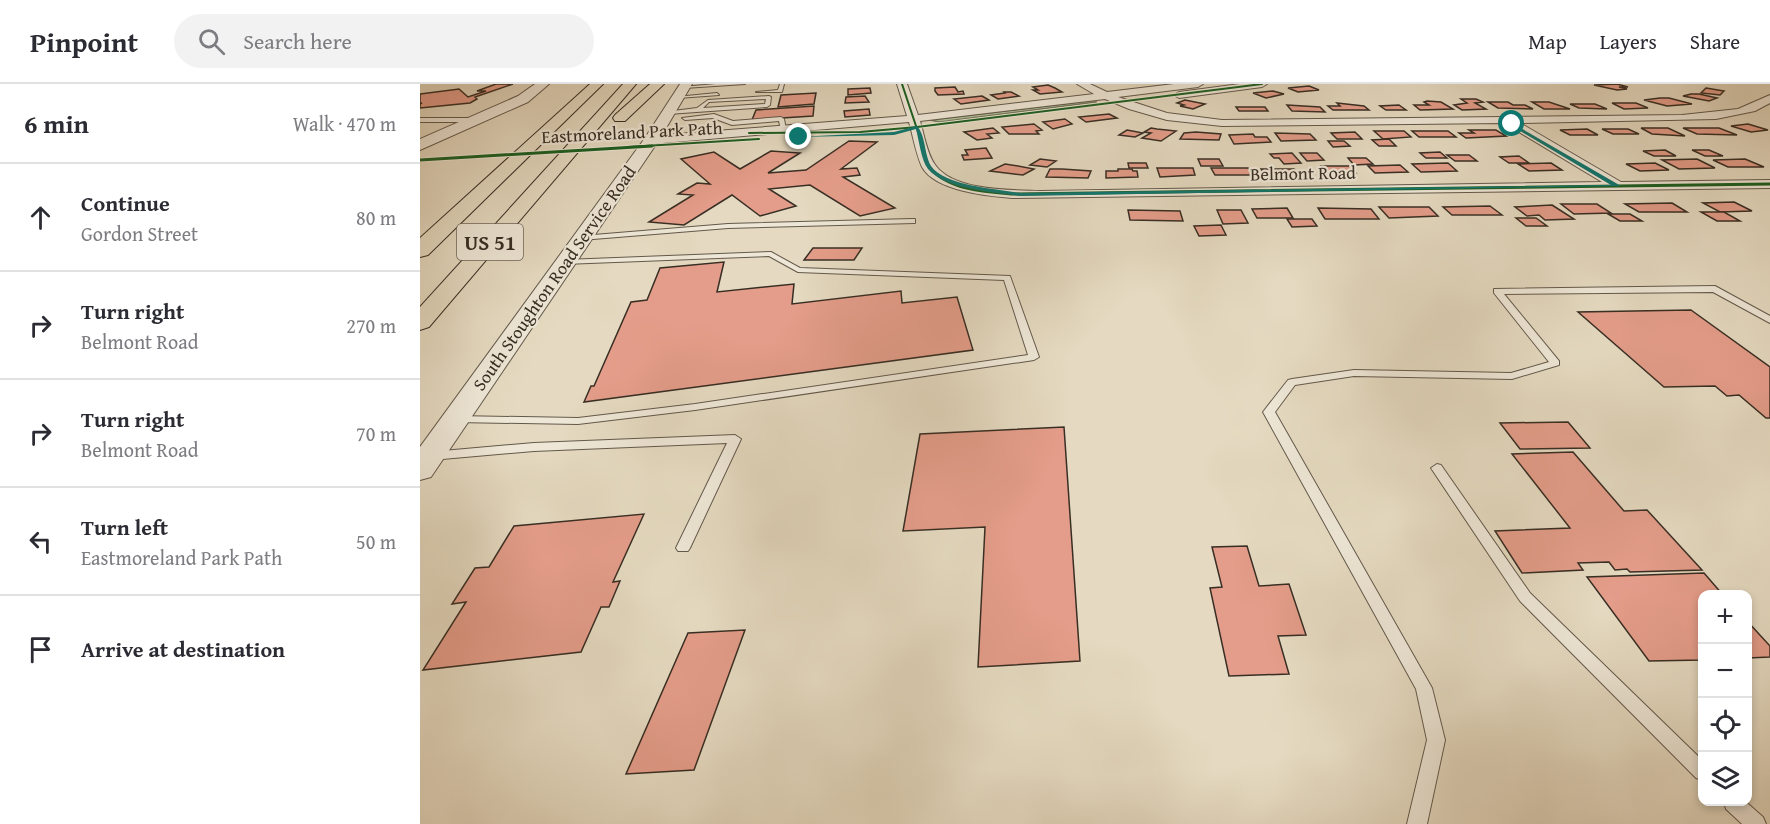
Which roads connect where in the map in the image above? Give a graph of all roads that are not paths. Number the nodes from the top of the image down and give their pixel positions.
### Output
1 (543, 84) edge
2 (597, 84) edge
3 (630, 84) edge
4 (658, 84) edge
5 (743, 84) edge
6 (782, 84) edge
7 (902, 84) edge
8 (1083, 84) edge
9 (1197, 84) edge
10 (1262, 84) edge
11 (1105, 96) junction
12 (1770, 98) edge
13 (676, 100) edge
14 (1119, 102) junction
15 (699, 109) junction
16 (540, 115) dead end
17 (420, 120) edge
18 (475, 120) junction
19 (1506, 120) junction
20 (915, 123) junction
21 (783, 129) junction
22 (749, 133) junction
23 (651, 140) junction
24 (420, 143) edge
25 (561, 162) junction
26 (1770, 184) edge
27 (1618, 186) junction
28 (912, 221) dead end
29 (420, 238) edge
30 (581, 238) junction
31 (420, 250) edge
32 (564, 262) junction
33 (1770, 320) edge
34 (420, 322) edge
35 (455, 419) junction
36 (425, 463) edge
37 (1437, 468) dead end
38 (682, 548) dead end
39 (1698, 768) edge
40 (1738, 806) edge
41 (1417, 824) edge
42 (1755, 824) edge

1 - 18 street
2 - 31 main road, US 51
3 - 25 main road, US 51
4 - 25 main road
5 - 13 lane
6 - 13 lane
7 - 20 street, Belmont Road
8 - 11 street
9 - 11 street
10 - 14 street
11 - 14 street
11 - 20 street
12 - 19 street
13 - 15 lane
13 - 21 lane
13 - 23 street, South Stoughton Road Service Road
14 - 19 street
14 - 20 street
15 - 15 lane
16 - 29 main road
17 - 18 lane
18 - 24 street
19 - 27 street
20 - 21 street
20 - 22 street
20 - 27 street, Belmont Road
21 - 22 street
22 - 23 street
23 - 30 street, South Stoughton Road Service Road
25 - 34 main road, US 51
26 - 27 street, Belmont Road
28 - 30 lane
30 - 32 street, South Stoughton Road Service Road
32 - 35 street, South Stoughton Road Service Road
32 - 35 lane
33 - 41 lane
35 - 36 street, South Stoughton Road Service Road
36 - 38 lane
37 - 39 lane
40 - 42 lane

